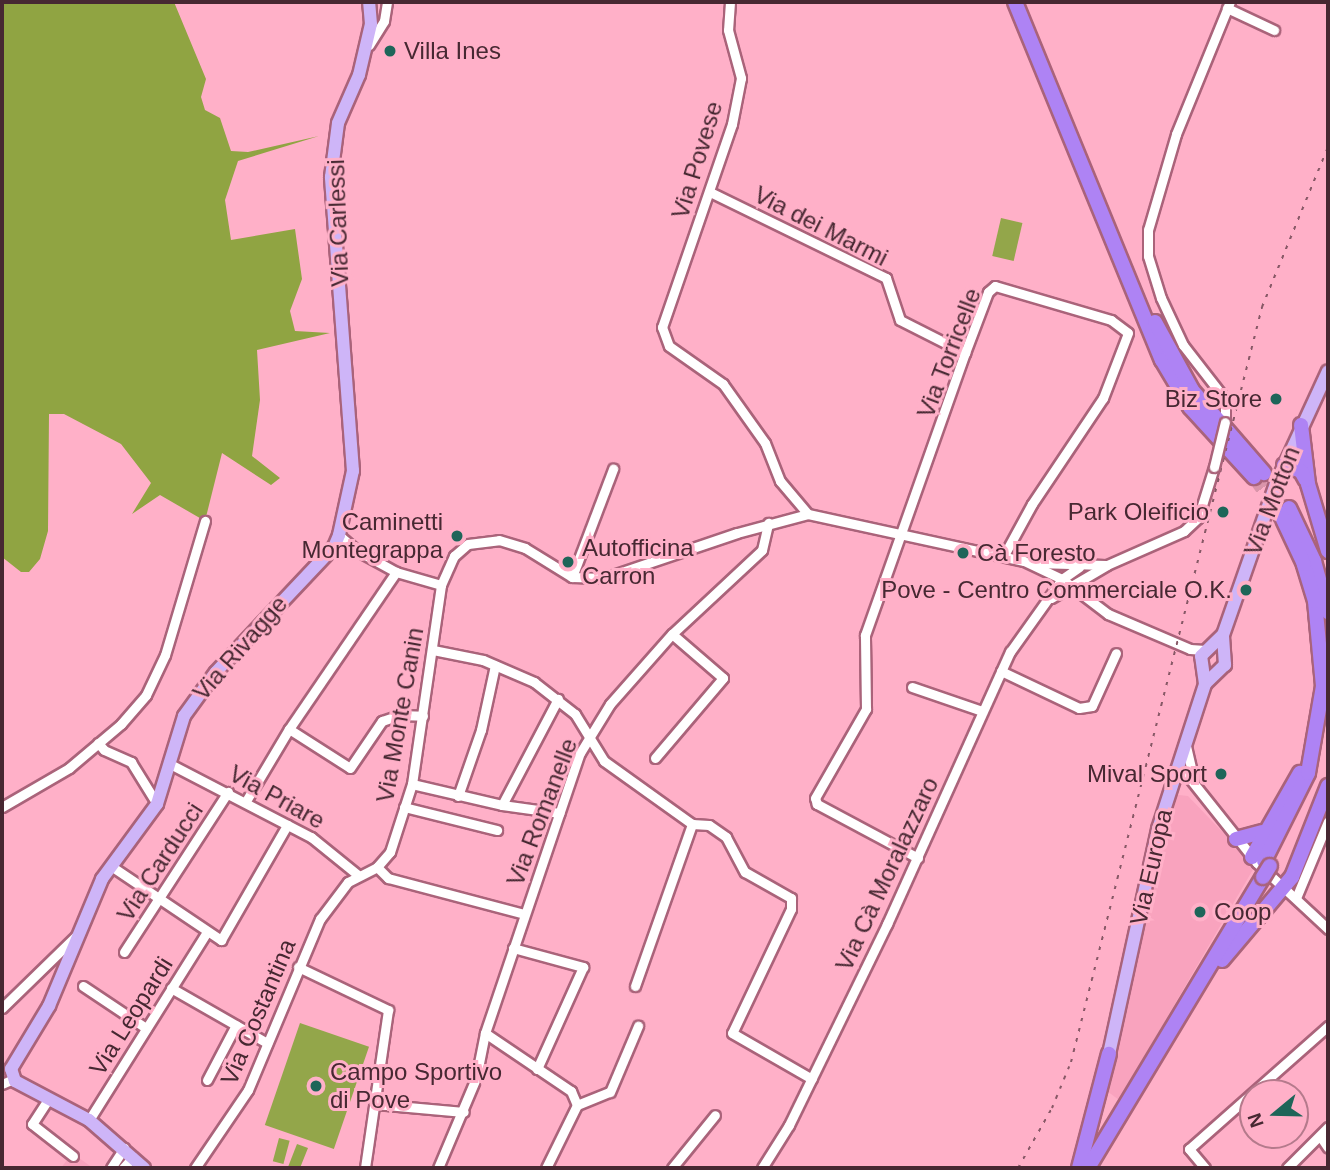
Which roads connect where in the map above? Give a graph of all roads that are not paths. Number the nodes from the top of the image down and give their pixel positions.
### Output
1 (369, 2) edge
2 (387, 2) edge
3 (730, 2) edge
4 (1015, 2) edge
5 (1024, 2) edge
6 (1229, 5) edge
7 (1274, 30) dead end
8 (1038, 46) junction
9 (364, 53) junction
10 (710, 192) junction
11 (965, 353) junction
12 (1328, 371) edge
13 (1301, 425) junction
14 (352, 451) joint
15 (1284, 465) junction
16 (613, 469) dead end
17 (1259, 475) tunnel mouth
18 (1308, 484) junction
19 (808, 514) junction
20 (205, 521) dead end
21 (768, 523) junction
22 (903, 534) junction
23 (336, 541) junction
24 (1328, 551) edge
25 (1003, 556) junction
26 (1024, 561) junction
27 (1107, 565) junction
28 (1079, 567) junction
29 (396, 572) junction
30 (572, 577) junction
31 (1062, 579) junction
32 (441, 585) junction
33 (1072, 587) junction
34 (1049, 598) junction
35 (1328, 612) edge
36 (672, 634) junction
37 (433, 650) junction
38 (1116, 653) dead end
39 (1209, 656) junction
40 (495, 664) junction
41 (1001, 671) junction
42 (1218, 672) junction
43 (1205, 684) junction
44 (912, 687) dead end
45 (558, 699) junction
46 (982, 711) junction
47 (423, 716) junction
48 (289, 729) junction
49 (1323, 735) edge
50 (589, 738) junction
51 (1185, 740) junction
52 (98, 743) junction
53 (655, 758) dead end
54 (170, 764) junction
55 (1175, 772) junction
56 (412, 784) junction
57 (1328, 786) edge
58 (228, 792) junction
59 (1199, 795) junction
60 (458, 796) junction
61 (246, 801) junction
62 (156, 803) junction
63 (502, 806) junction
64 (2, 807) edge
65 (404, 807) junction
66 (559, 813) junction
67 (1328, 821) edge
68 (692, 824) junction
69 (287, 825) junction
70 (497, 830) dead end
71 (1262, 832) junction
72 (1236, 839) junction
73 (918, 858) junction
74 (111, 866) junction
75 (1261, 866) junction
76 (377, 867) junction
77 (358, 875) junction
78 (1285, 888) junction
79 (1296, 898) junction
80 (159, 901) junction
81 (524, 914) junction
82 (1328, 929) edge
83 (207, 932) junction
84 (78, 934) junction
85 (513, 948) junction
86 (124, 952) dead end
87 (298, 967) junction
88 (83, 986) dead end
89 (635, 986) dead end
90 (171, 988) junction
91 (1196, 990) junction
92 (2, 1007) edge
93 (236, 1025) junction
94 (638, 1026) dead end
95 (1328, 1026) edge
96 (146, 1028) junction
97 (485, 1034) junction
98 (267, 1043) junction
99 (1110, 1054) joint
100 (537, 1069) junction
101 (812, 1079) junction
102 (207, 1080) dead end
103 (7, 1082) edge
104 (49, 1098) junction
105 (374, 1104) junction
106 (578, 1105) junction
107 (464, 1112) junction
108 (715, 1115) dead end
109 (89, 1120) junction
110 (1328, 1127) edge
111 (1320, 1136) junction
112 (1101, 1146) junction
113 (1328, 1148) edge
114 (128, 1152) junction
115 (73, 1156) dead end
116 (111, 1168) edge
117 (122, 1168) edge
118 (144, 1168) edge
119 (195, 1168) edge
120 (365, 1168) edge
121 (438, 1168) edge
122 (546, 1168) edge
123 (672, 1168) edge
124 (762, 1168) edge
125 (1079, 1168) edge
126 (1088, 1168) edge
127 (1205, 1168) edge
128 (1287, 1168) edge

1 - 9 main road, Via Carlessi
2 - 9 street
3 - 10 street, Via Povese
4 - 8 highway
5 - 8 highway
6 - 7 street
6 - 27 street, bridge
8 - 17 highway
9 - 14 main road, Via Carlessi
10 - 11 street, Via dei Marmi
10 - 19 street, Via Povese
11 - 22 street, Via Torricelle
11 - 25 street, Via Torricelle
12 - 13 main road, Via Motton
13 - 15 main road, Via Motton
13 - 18 highway
14 - 23 main road, Via Rivagge
15 - 18 highway
15 - 39 main road, Via Motton
16 - 30 street
18 - 24 highway
19 - 21 street
19 - 22 street
20 - 52 street
21 - 30 street
21 - 36 street, Via Romanelle
22 - 25 street
22 - 73 street, Via Torricelle
23 - 29 street
23 - 54 main road, Via Rivagge
25 - 26 street
26 - 28 street
26 - 31 street
27 - 28 street
27 - 33 street, Via Cà Moralazzaro
28 - 31 street
29 - 32 street
29 - 48 street
30 - 32 street, Via Monte Canin
31 - 33 street
31 - 34 street, Via Cà Moralazzaro
32 - 37 street, Via Monte Canin
33 - 34 street, Via Cà Moralazzaro
33 - 39 street
34 - 41 street, Via Cà Moralazzaro
35 - 49 highway
36 - 50 street, Via Romanelle
36 - 53 street
37 - 40 street
37 - 47 street, Via Monte Canin
38 - 41 street
39 - 42 main road
39 - 42 main road
39 - 43 main road, Via Europa
40 - 45 street
40 - 60 street
41 - 46 street, Via Cà Moralazzaro
42 - 43 main road, Via Europa
43 - 51 main road, Via Europa
44 - 46 street
45 - 50 street
45 - 63 street
46 - 73 street, Via Cà Moralazzaro
47 - 48 street
47 - 56 street, Via Monte Canin
48 - 61 street
49 - 71 highway
49 - 75 highway
50 - 66 street, Via Romanelle
50 - 68 street
51 - 55 main road, Via Europa
51 - 59 street
52 - 62 street
52 - 64 street
54 - 58 street, Via Priare
54 - 62 main road, Via Rivagge
55 - 59 street
55 - 99 main road, Via Europa
56 - 60 street
56 - 65 street, Via Monte Canin
57 - 78 highway
58 - 61 street, Via Priare
58 - 80 street, Via Carducci
59 - 72 street
60 - 63 street
61 - 69 street, Via Priare
62 - 74 main road, Via Rivagge
63 - 66 street
65 - 70 street
65 - 76 street, Via Monte Canin
66 - 81 street, Via Romanelle
67 - 79 street
68 - 89 street
68 - 101 street
69 - 77 street, Via Priare
69 - 83 street
71 - 72 highway
71 - 75 highway
72 - 75 street
73 - 101 street, Via Cà Moralazzaro
74 - 80 street
74 - 84 main road, Via Rivagge
75 - 78 street
75 - 91 highway
75 - 112 highway
76 - 77 street
76 - 81 street
77 - 87 street, Via Costantina
78 - 79 street
78 - 91 highway
79 - 82 street
80 - 83 street
80 - 86 street, Via Carducci
81 - 85 street, Via Romanelle
83 - 90 street, Via Leopardi
84 - 92 street
84 - 103 main road, Via Rivagge
85 - 97 street, Via Romanelle
85 - 100 street
87 - 98 street, Via Costantina
87 - 105 street
88 - 96 street
90 - 93 street
90 - 96 street, Via Leopardi
91 - 112 highway
93 - 98 street
93 - 102 street
94 - 106 street
95 - 127 street
96 - 109 street, Via Leopardi
97 - 100 street
97 - 107 street, Via Romanelle
98 - 119 street, Via Costantina
99 - 125 highway
100 - 106 street
101 - 124 street, Via Cà Moralazzaro
103 - 104 main road
104 - 109 main road
104 - 115 street
105 - 107 street
105 - 120 street
106 - 122 street
107 - 121 street, Via Romanelle
108 - 123 street
109 - 114 main road
110 - 111 street
111 - 113 street
111 - 128 street
112 - 126 highway
114 - 116 street
114 - 117 street
114 - 118 main road

